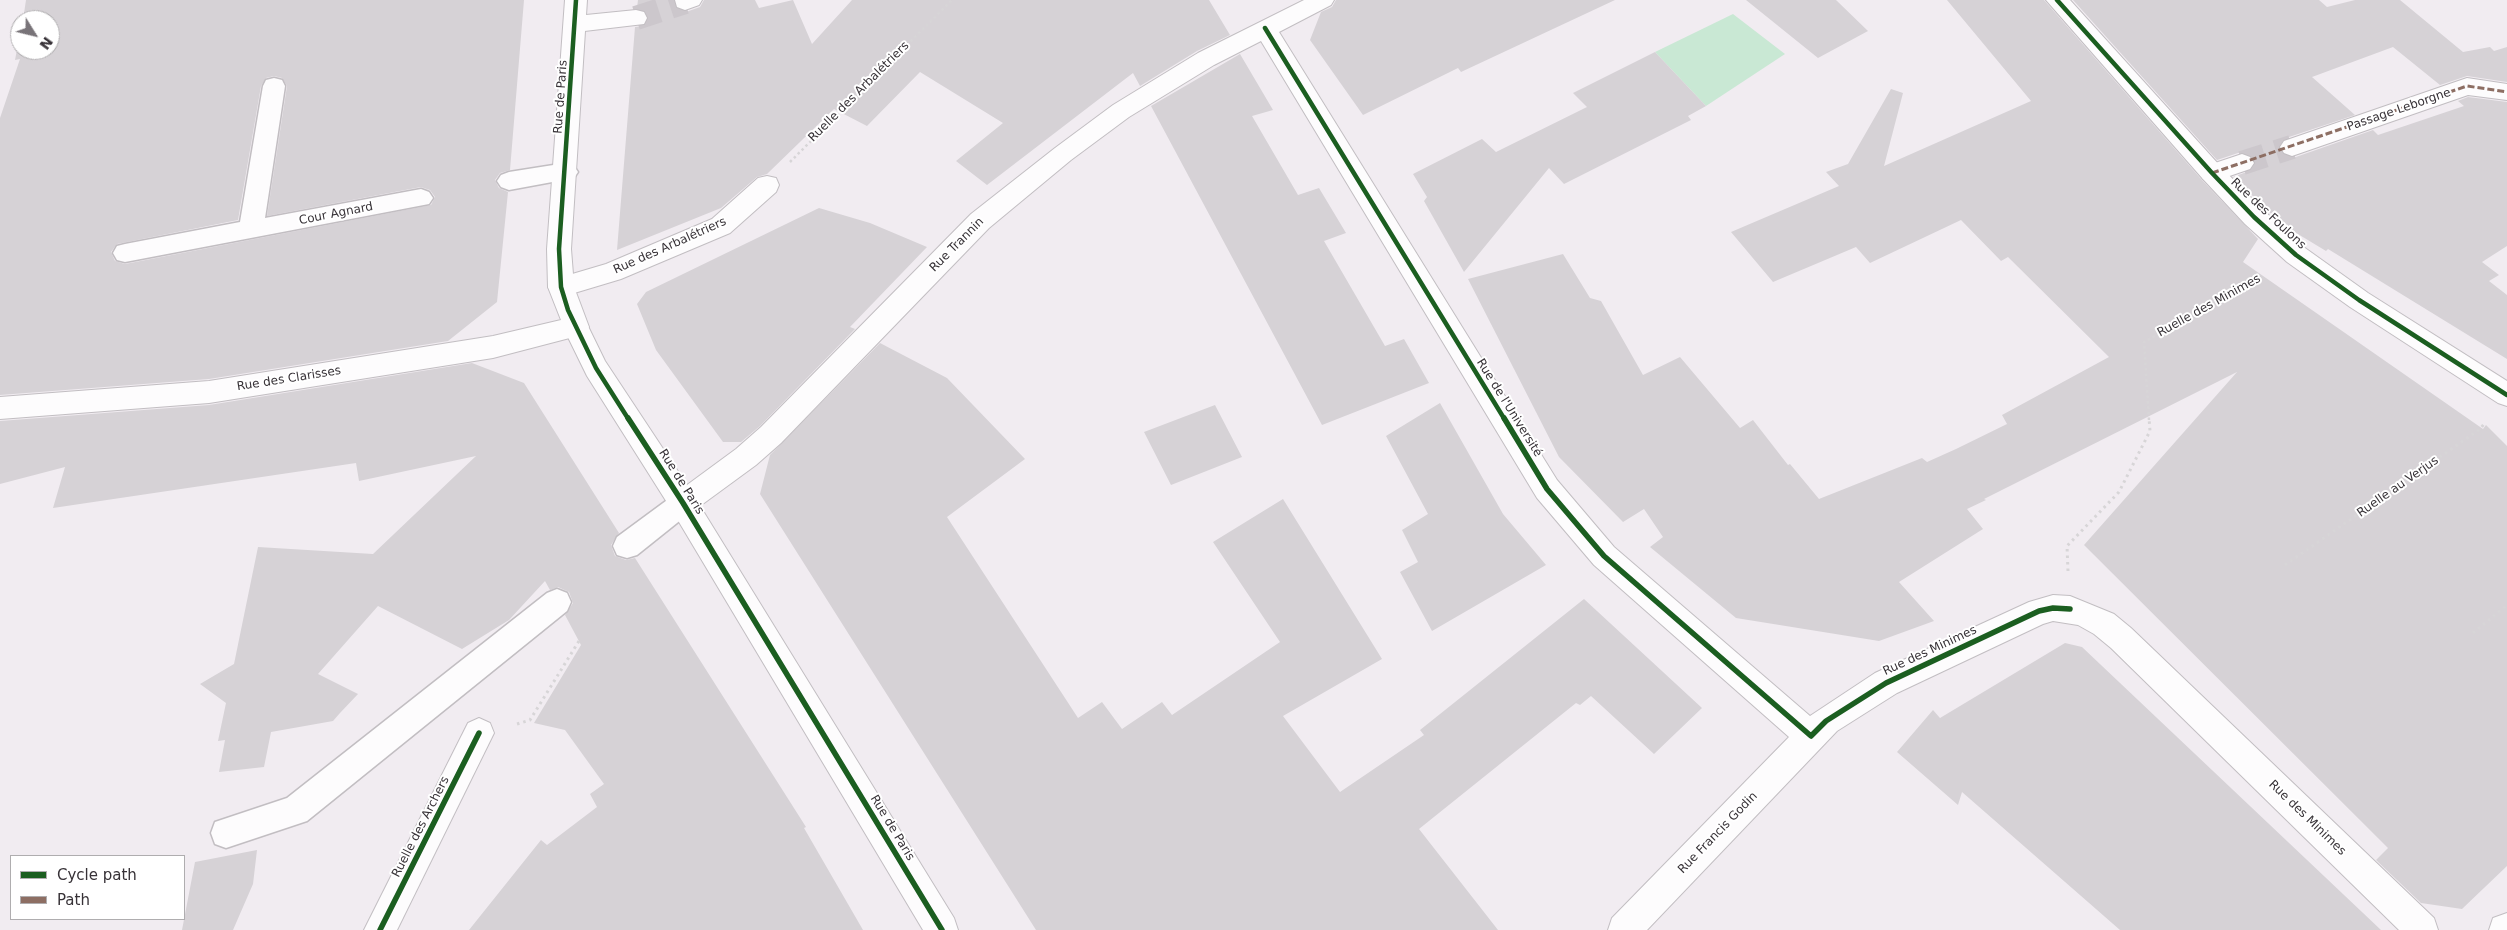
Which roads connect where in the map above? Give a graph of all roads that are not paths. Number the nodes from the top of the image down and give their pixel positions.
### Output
1 (576, 0) edge
2 (1323, 0) edge
3 (2057, 0) edge
4 (636, 18) tunnel mouth
5 (576, 24) junction
6 (1265, 28) junction
7 (274, 86) dead end
8 (2507, 92) edge
9 (2292, 147) tunnel mouth
10 (2242, 163) tunnel mouth
11 (566, 172) junction
12 (2212, 173) junction
13 (509, 181) dead end
14 (768, 184) road end
15 (421, 198) dead end
16 (251, 230) junction
17 (125, 253) dead end
18 (561, 287) junction
19 (576, 327) junction
20 (2507, 395) edge
21 (0, 408) edge
22 (682, 503) junction
23 (627, 546) dead end
24 (557, 602) dead end
25 (479, 733) road end
26 (1811, 736) junction
27 (226, 833) dead end
28 (380, 930) edge
29 (942, 930) edge
30 (1624, 930) edge
31 (2422, 930) edge

1 - 5 street, Rue de Paris
2 - 6 street, Rue Trannin
3 - 12 street, Rue des Foulons
4 - 5 street
5 - 11 street, Rue de Paris
6 - 22 street, Rue Trannin
6 - 26 street, Rue de l'Université
7 - 16 lane
8 - 9 street, Passage Leborgne
10 - 12 street
11 - 13 lane
11 - 18 street, Rue de Paris
12 - 20 street, Rue des Foulons
14 - 18 street, Rue des Arbalétriers
15 - 16 lane, Cour Agnard
16 - 17 lane, Cour Agnard
18 - 19 street, Rue de Paris
19 - 21 street, Rue des Clarisses
19 - 22 street, Rue de Paris
22 - 23 lane
22 - 29 street, Rue de Paris
24 - 27 lane
25 - 28 street, Ruelle des Archers
26 - 30 street, Rue Francis Godin
26 - 31 street, Rue des Minimes

